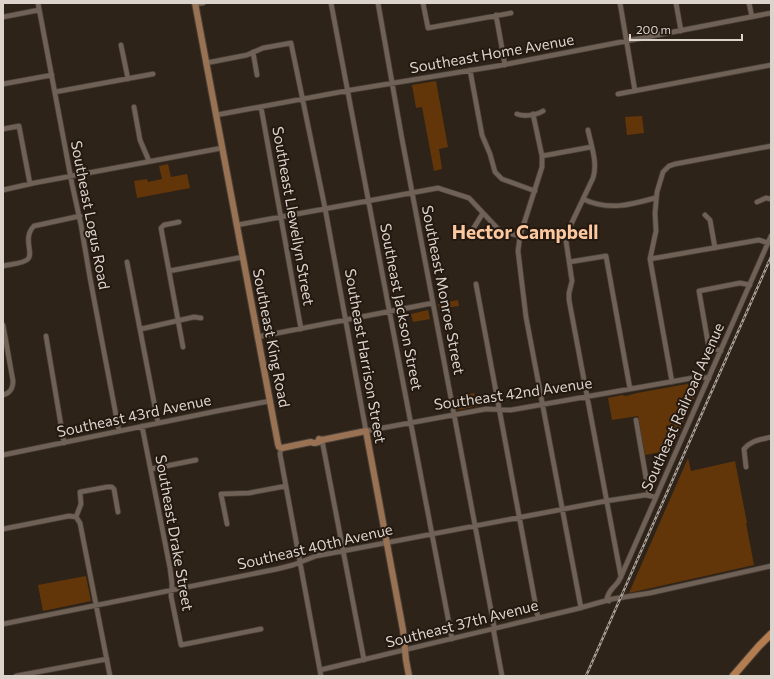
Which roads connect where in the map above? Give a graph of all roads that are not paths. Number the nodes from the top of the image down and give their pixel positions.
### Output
1 (38, 3) edge
2 (203, 3) edge
3 (331, 3) edge
4 (378, 3) edge
5 (423, 3) edge
6 (620, 3) edge
7 (676, 3) edge
8 (749, 3) edge
9 (195, 4) edge
10 (40, 10) junction
11 (511, 12) dead end
12 (771, 13) edge
13 (496, 15) junction
14 (3, 17) edge
15 (752, 17) junction
16 (681, 31) junction
17 (626, 41) junction
18 (122, 45) dead end
19 (253, 52) junction
20 (206, 63) junction
21 (505, 65) junction
22 (771, 65) edge
23 (470, 70) junction
24 (153, 74) dead end
25 (52, 75) junction
26 (257, 75) dead end
27 (128, 79) junction
28 (3, 84) edge
29 (392, 84) junction
30 (348, 91) junction
31 (635, 91) junction
32 (55, 92) junction
33 (618, 94) dead end
34 (303, 100) junction
35 (134, 107) dead end
36 (261, 107) junction
37 (543, 111) dead end
38 (517, 114) dead end
39 (533, 114) junction
40 (216, 115) junction
41 (3, 129) edge
42 (588, 130) dead end
43 (771, 146) edge
44 (592, 147) junction
45 (222, 148) junction
46 (542, 156) junction
47 (149, 161) junction
48 (71, 176) junction
49 (30, 184) junction
50 (3, 190) edge
51 (535, 191) junction
52 (412, 193) junction
53 (655, 198) junction
54 (771, 198) edge
55 (583, 199) junction
56 (369, 200) junction
57 (757, 202) dead end
58 (325, 208) junction
59 (483, 213) junction
60 (705, 215) dead end
61 (80, 216) junction
62 (281, 217) junction
63 (179, 222) dead end
64 (236, 225) junction
65 (473, 236) dead end
66 (520, 236) junction
67 (771, 236) edge
68 (768, 243) junction
69 (714, 248) junction
70 (243, 257) junction
71 (650, 259) junction
72 (128, 262) dead end
73 (569, 262) junction
74 (3, 266) edge
75 (169, 271) junction
76 (476, 284) dead end
77 (750, 285) junction
78 (433, 303) junction
79 (389, 312) junction
80 (201, 318) dead end
81 (346, 320) junction
82 (178, 321) junction
83 (3, 324) edge
84 (141, 329) junction
85 (301, 329) junction
86 (46, 336) dead end
87 (258, 337) junction
88 (183, 347) dead end
89 (721, 351) junction
90 (709, 378) junction
91 (672, 382) junction
92 (630, 389) junction
93 (3, 395) edge
94 (587, 397) junction
95 (270, 401) junction
96 (543, 405) junction
97 (499, 410) junction
98 (455, 415) junction
99 (636, 420) dead end
100 (158, 423) junction
101 (411, 423) junction
102 (142, 426) junction
103 (119, 431) junction
104 (366, 431) junction
105 (771, 437) edge
106 (322, 440) junction
107 (64, 443) junction
108 (281, 448) junction
109 (3, 455) edge
110 (196, 460) dead end
111 (746, 467) dead end
112 (151, 469) junction
113 (286, 486) junction
114 (649, 495) junction
115 (656, 497) junction
116 (606, 501) junction
117 (563, 510) junction
118 (118, 512) dead end
119 (76, 517) junction
120 (519, 518) junction
121 (227, 524) dead end
122 (475, 526) junction
123 (3, 530) edge
124 (431, 535) junction
125 (387, 543) junction
126 (342, 551) junction
127 (300, 562) junction
128 (771, 566) edge
129 (621, 577) junction
130 (172, 590) junction
131 (610, 601) junction
132 (96, 605) junction
133 (581, 608) junction
134 (538, 618) junction
135 (3, 624) edge
136 (494, 628) junction
137 (261, 629) dead end
138 (771, 634) edge
139 (452, 639) junction
140 (405, 650) junction
141 (107, 659) junction
142 (364, 660) junction
143 (320, 670) junction
144 (16, 676) edge
145 (110, 676) edge
146 (321, 676) edge
147 (409, 676) edge
148 (502, 676) edge
149 (734, 676) edge

1 - 10 street, Southeast Logus Road
2 - 9 street
3 - 30 street, Southeast Jackson Street
4 - 29 street, Southeast Monroe Street
5 - 13 street
6 - 17 street
7 - 16 street
8 - 15 street
9 - 20 main road, Southeast King Road
10 - 14 street
10 - 25 street, Southeast Logus Road
11 - 13 street
12 - 15 street, Southeast Home Avenue
13 - 21 street
15 - 16 street, Southeast Home Avenue
16 - 17 street, Southeast Home Avenue
17 - 21 street, Southeast Home Avenue
17 - 31 street
18 - 27 street
19 - 20 street
19 - 26 street
19 - 34 street, Southeast Harrison Street
20 - 40 main road, Southeast King Road
21 - 23 street, Southeast Home Avenue
22 - 31 street
23 - 29 street, Southeast Home Avenue
23 - 51 street
24 - 27 street
25 - 28 street
25 - 32 street, Southeast Logus Road
27 - 32 street
29 - 30 street, Southeast Home Avenue
29 - 52 street, Southeast Monroe Street
30 - 34 street, Southeast Home Avenue
30 - 56 street, Southeast Jackson Street
31 - 33 street
32 - 48 street, Southeast Logus Road
34 - 36 street, Southeast Home Avenue
34 - 58 street, Southeast Harrison Street
35 - 47 street
36 - 40 street, Southeast Home Avenue
36 - 62 street, Southeast Llewellyn Street
37 - 39 street
38 - 39 street
39 - 46 street
40 - 45 main road, Southeast King Road
41 - 49 street
42 - 44 street
43 - 53 street
44 - 46 street
44 - 55 street
45 - 47 street
45 - 64 main road, Southeast King Road
46 - 51 street
47 - 48 street
48 - 49 street
48 - 61 street, Southeast Logus Road
49 - 50 street
51 - 66 street
52 - 56 street
52 - 59 street
52 - 78 street, Southeast Monroe Street
53 - 55 street
53 - 71 street
54 - 57 street
55 - 73 street
56 - 58 street
56 - 79 street, Southeast Jackson Street
58 - 62 street
58 - 81 street, Southeast Harrison Street
59 - 65 street
59 - 66 street
60 - 69 street
61 - 74 street
61 - 103 street, Southeast Logus Road
62 - 64 street
62 - 85 street, Southeast Llewellyn Street
63 - 75 street
64 - 70 main road, Southeast King Road
66 - 96 street
67 - 68 street, Southeast Railroad Avenue
68 - 69 street
68 - 77 street, Southeast Railroad Avenue
69 - 71 street
70 - 75 street
70 - 87 main road, Southeast King Road
71 - 91 street
72 - 84 street
73 - 92 street
73 - 94 street
75 - 82 street
76 - 97 street
77 - 89 street, Southeast Railroad Avenue
77 - 89 street
78 - 79 street
78 - 98 street, Southeast Monroe Street
79 - 81 street
79 - 101 street, Southeast Jackson Street
80 - 82 street
81 - 85 street
81 - 104 street, Southeast Harrison Street
82 - 84 street
82 - 88 street
83 - 93 street
84 - 100 street
85 - 87 street
86 - 107 street
87 - 95 main road, Southeast King Road
89 - 90 street, Southeast Railroad Avenue
90 - 91 street, Southeast 42nd Avenue
90 - 115 street, Southeast Railroad Avenue
91 - 92 street, Southeast 42nd Avenue
92 - 94 street, Southeast 42nd Avenue
94 - 96 street, Southeast 42nd Avenue
94 - 116 street
95 - 100 street, Southeast 43rd Avenue
95 - 108 main road, Southeast King Road
96 - 97 street, Southeast 42nd Avenue
96 - 117 street
97 - 98 street, Southeast 42nd Avenue
97 - 120 street
98 - 101 street, Southeast 42nd Avenue
98 - 122 street, Southeast Monroe Street
99 - 114 street
100 - 102 street, Southeast 43rd Avenue
101 - 104 street, Southeast 42nd Avenue
101 - 124 street, Southeast Jackson Street
102 - 103 street, Southeast 43rd Avenue
102 - 112 street, Southeast Drake Street
103 - 107 street, Southeast 43rd Avenue
104 - 106 main road, Southeast 42nd Avenue
104 - 125 main road, Southeast Harrison Street
105 - 111 street
106 - 108 main road, Southeast 42nd Avenue
106 - 126 street
107 - 109 street, Southeast 43rd Avenue
108 - 113 street, Southeast King Road
110 - 112 street
112 - 130 street, Southeast Drake Street
113 - 121 street
113 - 127 street, Southeast King Road
114 - 115 street, Southeast 40th Avenue
114 - 116 street, Southeast 40th Avenue
115 - 129 street, Southeast Railroad Avenue
116 - 117 street, Southeast 40th Avenue
116 - 129 street
117 - 120 street, Southeast 40th Avenue
117 - 133 street
118 - 119 street
119 - 123 street
119 - 132 street
120 - 122 street, Southeast 40th Avenue
120 - 134 street
122 - 124 street, Southeast 40th Avenue
122 - 136 street, Southeast Monroe Street
124 - 125 street, Southeast 40th Avenue
124 - 139 street, Southeast Jackson Street
125 - 126 street, Southeast 40th Avenue
125 - 140 main road, Southeast Harrison Street
126 - 127 street, Southeast 40th Avenue
126 - 142 street
127 - 130 street, Southeast 40th Avenue
127 - 143 street, Southeast King Road
128 - 131 street, Southeast 37th Avenue
129 - 131 street, Southeast Railroad Avenue
130 - 132 street, Southeast 40th Avenue
130 - 137 street, Southeast Drake Street
131 - 133 street, Southeast 37th Avenue
132 - 135 street, Southeast 40th Avenue
132 - 141 street
133 - 134 street, Southeast 37th Avenue
134 - 136 street, Southeast 37th Avenue
136 - 139 street, Southeast 37th Avenue
136 - 148 street, Southeast Monroe Street
138 - 149 highway
139 - 140 street, Southeast 37th Avenue
140 - 142 street, Southeast 37th Avenue
140 - 147 main road, Southeast Harrison Street
141 - 144 street
141 - 145 street
142 - 143 street, Southeast 37th Avenue
143 - 146 street, Southeast King Road

